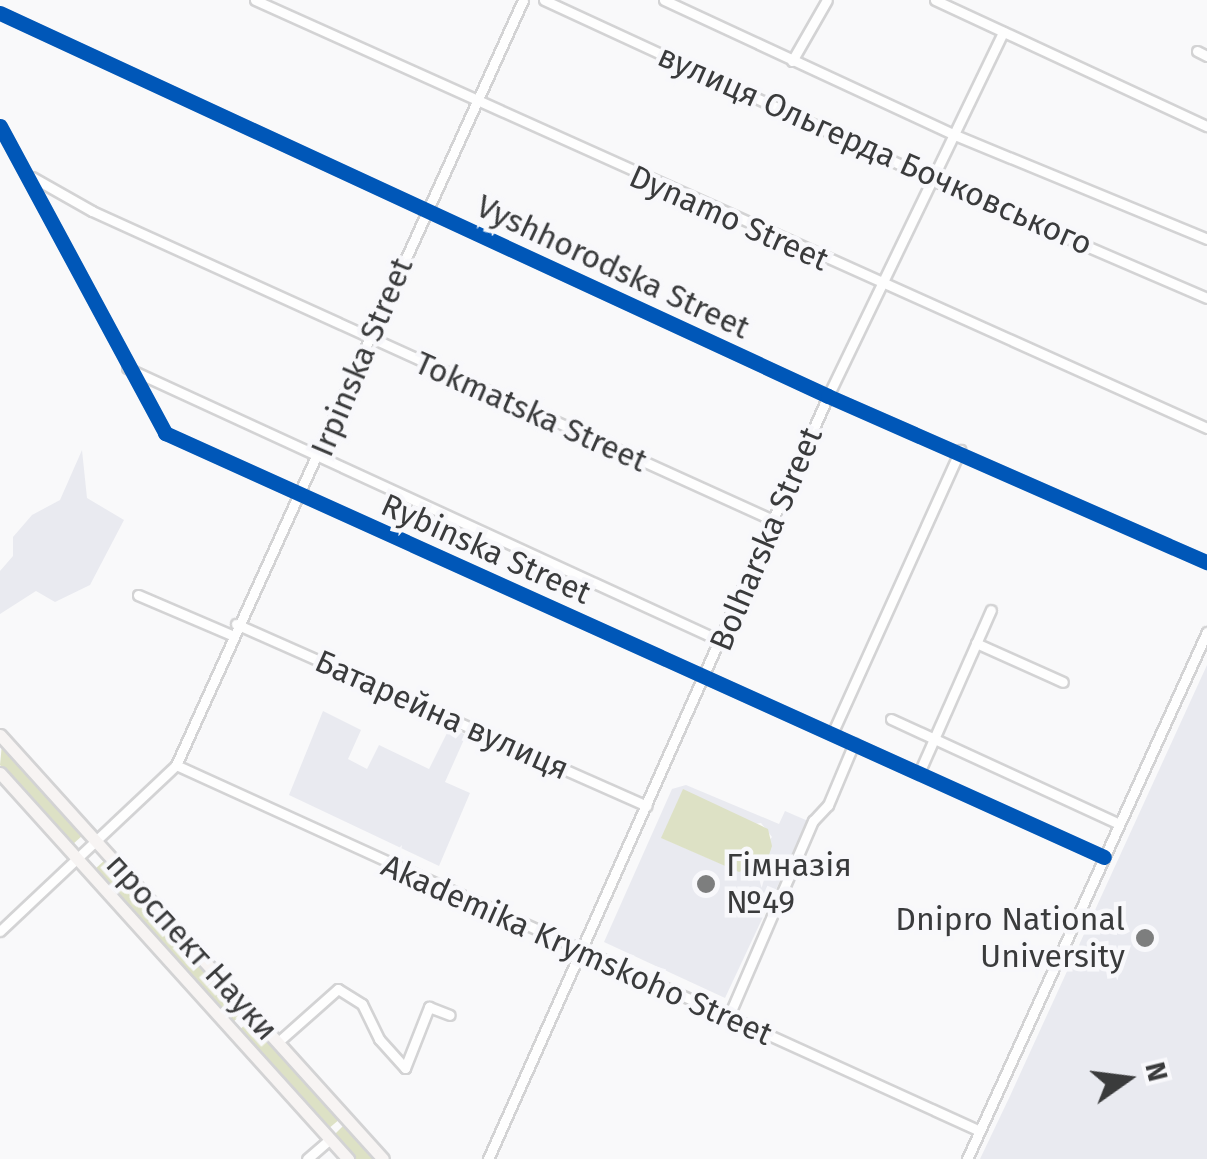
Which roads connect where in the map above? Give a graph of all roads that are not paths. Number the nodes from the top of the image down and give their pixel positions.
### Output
1 (255, 0) edge
2 (523, 0) edge
3 (544, 0) edge
4 (664, 0) edge
5 (827, 0) edge
6 (935, 0) edge
7 (0, 13) edge
8 (1003, 32) junction
9 (792, 61) junction
10 (474, 102) junction
11 (0, 126) edge
12 (1207, 126) edge
13 (954, 134) junction
14 (23, 168) junction
15 (932, 180) junction
16 (425, 210) junction
17 (1207, 239) edge
18 (880, 286) junction
19 (1207, 298) edge
20 (369, 338) junction
21 (125, 367) junction
22 (828, 396) junction
23 (1207, 428) edge
24 (960, 450) junction
25 (318, 460) junction
26 (301, 497) junction
27 (773, 520) junction
28 (1207, 562) edge
29 (138, 595) dead end
30 (991, 610) dead end
31 (234, 629) junction
32 (1207, 632) edge
33 (723, 642) junction
34 (976, 643) junction
35 (706, 676) junction
36 (1063, 682) dead end
37 (891, 719) dead end
38 (832, 734) junction
39 (0, 735) edge
40 (934, 738) junction
41 (854, 744) junction
42 (176, 765) junction
43 (0, 773) edge
44 (919, 773) junction
45 (647, 806) junction
46 (1119, 824) junction
47 (98, 844) junction
48 (1104, 857) junction
49 (79, 860) junction
50 (0, 932) edge
51 (582, 952) junction
52 (450, 1015) dead end
53 (728, 1018) junction
54 (278, 1042) junction
55 (980, 1132) junction
56 (330, 1139) junction
57 (307, 1159) edge
58 (348, 1159) edge
59 (383, 1159) edge
60 (488, 1159) edge
61 (966, 1159) edge

1 - 10 street, Dynamo Street
2 - 10 street, Irpinska Street
3 - 15 street, вулиця Ольгерда Бочковського
4 - 9 street, вулиця Ольгерда Бочковського
5 - 9 street
6 - 8 street
7 - 16 street, Vyshhorodska Street
8 - 12 street
8 - 13 street, Bolharska Street
9 - 13 street, вулиця Ольгерда Бочковського
10 - 16 street, Irpinska Street
10 - 18 street, Dynamo Street
11 - 14 street, Rybinska Street
13 - 15 street, Bolharska Street
13 - 17 street, вулиця Ольгерда Бочковського
14 - 20 street, Tokmatska Street
14 - 21 street, Rybinska Street
15 - 18 street, Bolharska Street
15 - 19 street, вулиця Ольгерда Бочковського
16 - 20 street, Irpinska Street
16 - 22 street, Vyshhorodska Street
18 - 22 street, Bolharska Street
18 - 23 street, Dynamo Street
20 - 25 street, Irpinska Street
20 - 27 street, Tokmatska Street
21 - 25 street, Rybinska Street
21 - 26 street, Rybinska Street
22 - 24 street, Vyshhorodska Street
22 - 27 street, Bolharska Street
24 - 28 street, Vyshhorodska Street
24 - 38 street
25 - 26 street, Irpinska Street
25 - 33 street, Rybinska Street
26 - 31 street, Irpinska Street
26 - 35 street, Rybinska Street
27 - 33 street, Bolharska Street
29 - 31 street, Батарейна вулиця
30 - 34 street
31 - 42 street, Irpinska Street
31 - 45 street, Батарейна вулиця
32 - 46 street
33 - 35 street, Bolharska Street
34 - 36 street
34 - 40 street
35 - 38 street, Rybinska Street
35 - 45 street, Bolharska Street
37 - 40 street
38 - 41 street, Rybinska Street
39 - 47 main road, проспект Науки
40 - 44 street
40 - 46 street
41 - 44 street, Rybinska Street
41 - 53 street
42 - 47 street, Irpinska Street
42 - 51 street, Akademika Krymskoho Street
43 - 49 main road, проспект Науки
44 - 48 street, Rybinska Street
45 - 51 street, Bolharska Street
46 - 48 street
47 - 49 street, Irpinska Street
47 - 54 main road, проспект Науки
48 - 55 street
49 - 50 street, Irpinska Street
49 - 56 main road, проспект Науки
51 - 53 street, Akademika Krymskoho Street
51 - 60 street, Bolharska Street
52 - 54 street
53 - 55 street, Akademika Krymskoho Street
54 - 59 main road, проспект Науки
55 - 61 street
56 - 57 street
56 - 58 main road, проспект Науки

